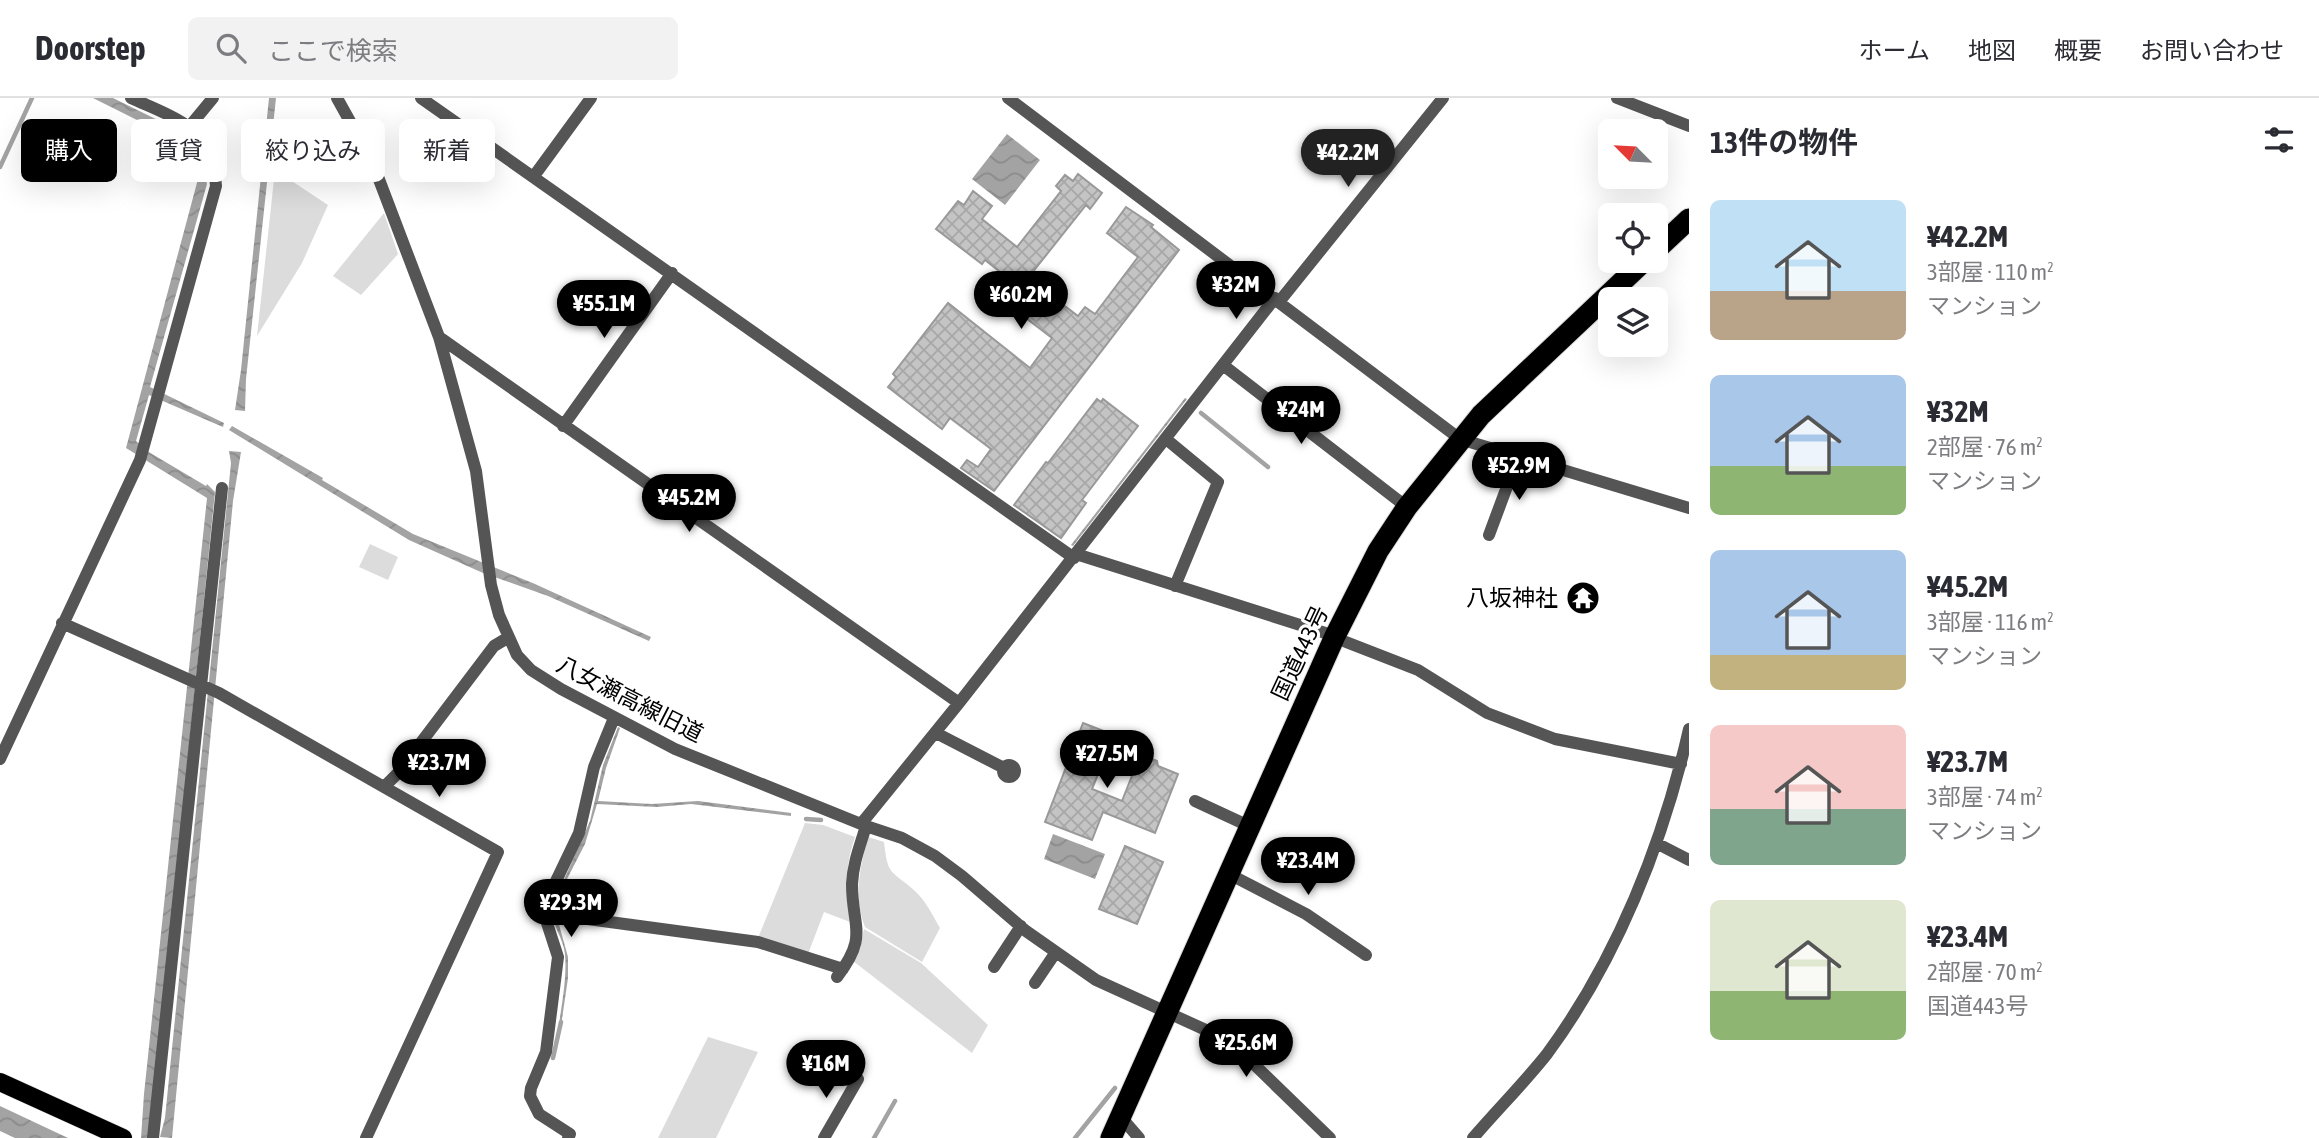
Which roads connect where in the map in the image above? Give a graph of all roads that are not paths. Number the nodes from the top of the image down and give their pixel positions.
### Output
1 (131, 98) edge
2 (213, 98) edge
3 (337, 98) edge
4 (421, 98) edge
5 (592, 98) edge
6 (1008, 98) edge
7 (1443, 98) edge
8 (1617, 98) edge
9 (173, 119) edge
10 (196, 119) edge
11 (1689, 126) edge
12 (534, 176) junction
13 (215, 182) edge
14 (1689, 219) edge
15 (1668, 239) edge
16 (672, 273) junction
17 (1631, 273) edge
18 (1277, 300) junction
19 (439, 337) junction
20 (1223, 365) junction
21 (563, 426) junction
22 (1166, 439) junction
23 (1460, 439) junction
24 (1518, 457) junction
25 (222, 488) dead end
26 (1399, 501) dead end
27 (1689, 508) edge
28 (1489, 535) dead end
29 (1075, 556) junction
30 (1175, 586) junction
31 (62, 622) junction
32 (509, 637) junction
33 (1341, 639) junction
34 (201, 685) junction
35 (959, 703) junction
36 (614, 718) junction
37 (1689, 729) edge
38 (936, 733) junction
39 (0, 759) edge
40 (1681, 764) junction
41 (1004, 768) dead end
42 (384, 787) junction
43 (1195, 801) dead end
44 (864, 825) junction
45 (1251, 827) junction
46 (1658, 844) junction
47 (1689, 860) edge
48 (1229, 874) junction
49 (558, 915) dead end
50 (1021, 926) junction
51 (1056, 952) junction
52 (1366, 955) dead end
53 (994, 967) dead end
54 (1035, 983) dead end
55 (1168, 1011) junction
56 (858, 1079) dead end
57 (0, 1082) edge
58 (1121, 1116) junction
59 (1325, 1136) edge
60 (123, 1138) edge
61 (153, 1138) edge
62 (366, 1138) edge
63 (568, 1138) edge
64 (824, 1138) edge
65 (1111, 1138) edge
66 (1139, 1138) edge
67 (1473, 1138) edge

1 - 9 street
2 - 10 street
3 - 19 street, 八女瀬高線旧道
4 - 12 street
5 - 12 street
6 - 18 street
7 - 18 street
8 - 11 street
12 - 16 street
13 - 31 street
14 - 15 highway
16 - 21 street
16 - 29 street
17 - 23 highway, 国道443号
18 - 20 street
18 - 23 street
19 - 21 street
19 - 32 street, 八女瀬高線旧道
20 - 22 street
20 - 26 street
21 - 35 street
22 - 29 street
22 - 30 street
23 - 24 street
23 - 33 highway, 国道443号
24 - 27 street
24 - 28 street
25 - 34 street
29 - 30 street
29 - 35 street
30 - 33 street
31 - 34 street
31 - 39 street
32 - 36 street, 八女瀬高線旧道
32 - 42 street
33 - 40 street
33 - 45 highway, 国道443号
34 - 42 street
34 - 61 street
35 - 38 street
36 - 44 street, 八女瀬高線旧道
36 - 63 street
37 - 40 street
38 - 41 street
38 - 44 street
40 - 46 street
42 - 62 street
43 - 45 street
44 - 49 street
44 - 50 street, 八女瀬高線旧道
45 - 48 highway, 国道443号
46 - 47 street
46 - 67 street
48 - 52 street
48 - 55 highway, 国道443号
50 - 51 street, 八女瀬高線旧道
50 - 53 street
51 - 54 street
51 - 55 street, 八女瀬高線旧道
55 - 58 highway, 国道443号
55 - 59 street, 八女瀬高線旧道
56 - 64 street
57 - 60 main road
58 - 65 highway, 国道443号
58 - 66 street

